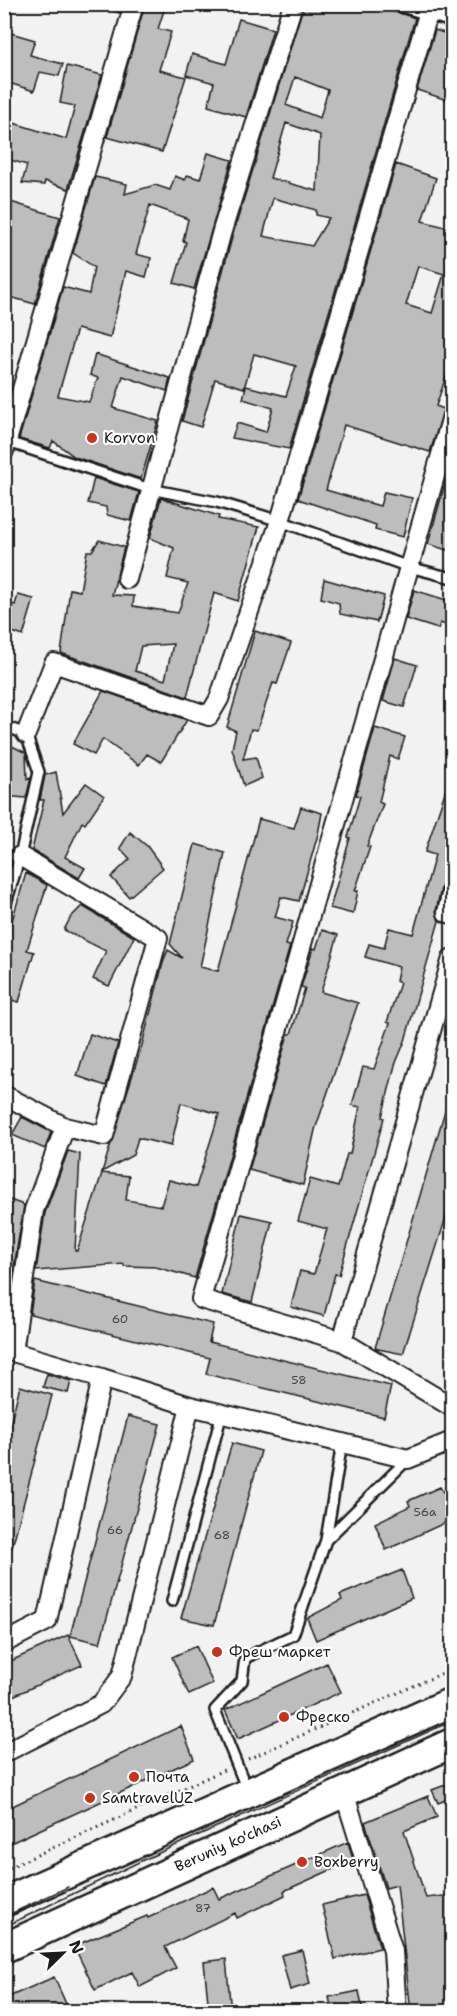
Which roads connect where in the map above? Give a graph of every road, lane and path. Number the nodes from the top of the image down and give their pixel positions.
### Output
1 (134, 4) edge
2 (293, 4) edge
3 (392, 4) edge
4 (430, 10) edge
5 (453, 22) edge
6 (453, 417) edge
7 (6, 445) edge
8 (150, 489) junction
9 (280, 521) junction
10 (410, 567) junction
11 (453, 578) edge
12 (127, 579) dead end
13 (4, 726) edge
14 (26, 734) junction
15 (20, 856) junction
16 (453, 890) edge
17 (4, 910) edge
18 (453, 914) edge
19 (453, 958) edge
20 (4, 1095) edge
21 (65, 1128) junction
22 (342, 1341) junction
23 (102, 1378) junction
24 (190, 1406) junction
25 (453, 1407) edge
26 (222, 1413) junction
27 (453, 1441) edge
28 (342, 1443) junction
29 (408, 1459) junction
30 (326, 1540) junction
31 (172, 1601) dead end
32 (4, 1643) edge
33 (453, 1702) edge
34 (453, 1743) edge
35 (4, 1753) edge
36 (248, 1792) junction
37 (344, 1792) junction
38 (4, 1902) edge
39 (4, 1948) edge
40 (397, 2012) edge

1 - 7 street
2 - 8 street
3 - 4 lane
4 - 5 lane
4 - 9 street
6 - 10 street
7 - 8 lane
8 - 9 lane
8 - 12 street
9 - 10 lane
9 - 14 street
10 - 11 lane
10 - 22 street
13 - 14 lane
14 - 15 lane
15 - 17 lane
15 - 21 street
16 - 18 street
19 - 22 street
20 - 21 street
21 - 23 street
22 - 25 street
23 - 24 street
23 - 32 street
24 - 26 street
24 - 35 street
26 - 28 street
26 - 31 lane
27 - 29 street
28 - 29 street
28 - 30 lane
29 - 30 lane
30 - 36 lane
33 - 36 main road
34 - 37 main road, Beruniy ko'chasi
36 - 38 main road
37 - 39 main road, Beruniy ko'chasi
37 - 40 street

